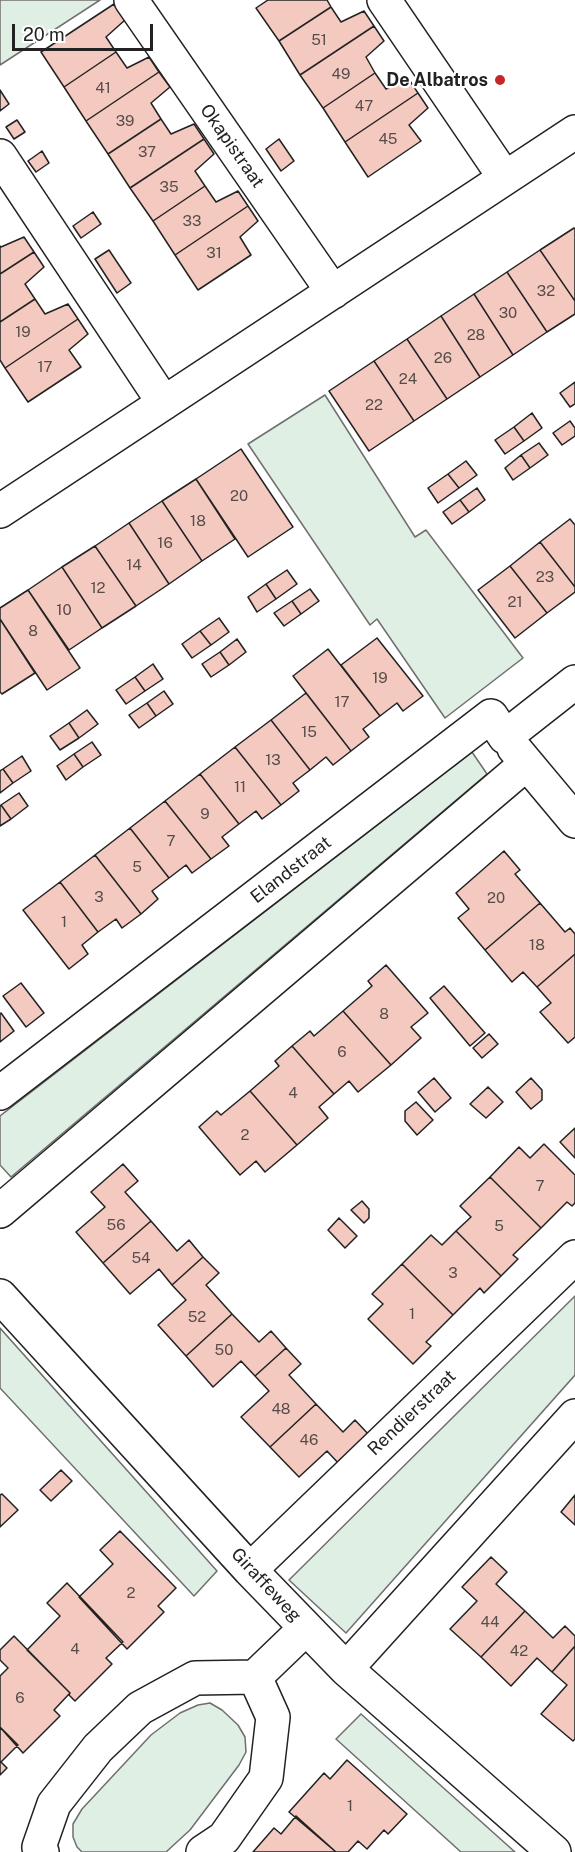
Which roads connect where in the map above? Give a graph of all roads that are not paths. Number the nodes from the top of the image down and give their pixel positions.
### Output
1 (131, 0) edge
2 (384, 0) edge
3 (575, 132) edge
4 (0, 156) edge
5 (505, 178) junction
6 (333, 292) junction
7 (164, 403) junction
8 (0, 511) edge
9 (575, 682) edge
10 (505, 737) junction
11 (526, 765) junction
12 (575, 821) edge
13 (0, 1094) edge
14 (0, 1211) edge
15 (575, 1257) edge
16 (0, 1296) edge
17 (575, 1416) edge
18 (250, 1570) junction
19 (306, 1628) junction
20 (346, 1669) junction
21 (255, 1677) junction
22 (42, 1852) edge
23 (203, 1852) edge
24 (554, 1852) edge

1 - 6 street, Okapistraat
2 - 5 street
3 - 5 street
4 - 7 street
5 - 6 street
6 - 7 street
7 - 8 street
9 - 10 street
10 - 11 street
10 - 13 street, Elandstraat
11 - 12 street
11 - 14 street
15 - 18 street, Rendierstraat
16 - 18 street, Giraffeweg
17 - 20 street
18 - 19 street, Giraffeweg
19 - 20 street, Giraffeweg
19 - 21 street
20 - 24 street, Giraffeweg
21 - 22 street
21 - 23 street

